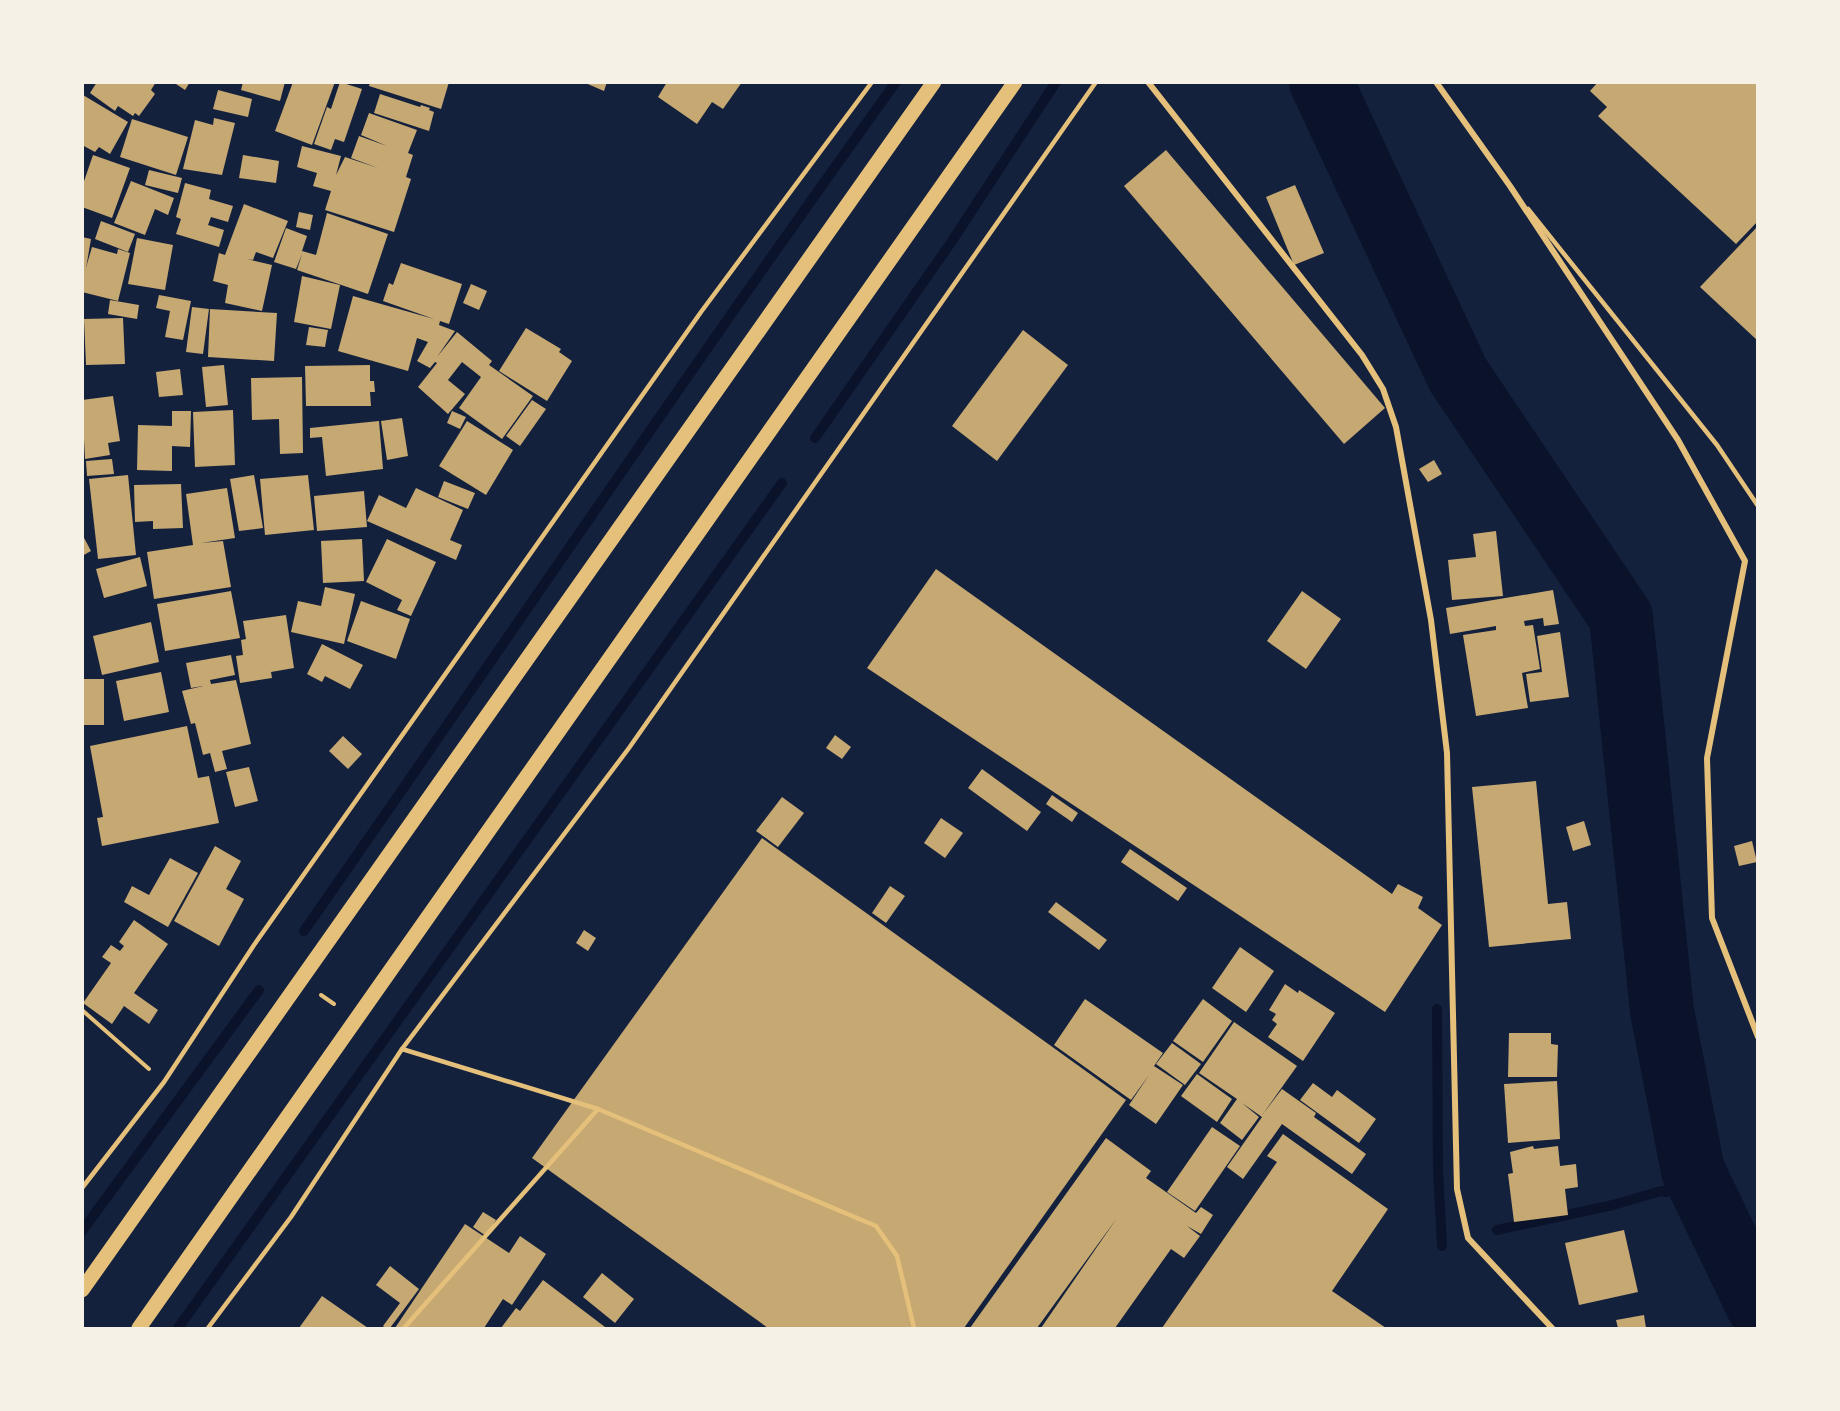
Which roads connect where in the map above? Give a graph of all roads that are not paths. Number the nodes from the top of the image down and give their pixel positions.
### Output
1 (872, 82) edge
2 (934, 82) edge
3 (1015, 82) edge
4 (1096, 82) edge
5 (1148, 82) edge
6 (1436, 82) edge
7 (1510, 186) junction
8 (1758, 506) edge
9 (1758, 1036) edge
10 (402, 1049) junction
11 (598, 1109) junction
12 (82, 1188) edge
13 (82, 1290) edge
14 (139, 1329) edge
15 (208, 1329) edge
16 (404, 1329) edge
17 (914, 1329) edge
18 (1552, 1329) edge

1 - 12 lane
2 - 13 main road
3 - 14 main road
4 - 10 lane
5 - 18 street
6 - 7 street
7 - 8 lane
7 - 9 street
10 - 11 lane
10 - 15 lane
11 - 16 lane
11 - 17 lane

